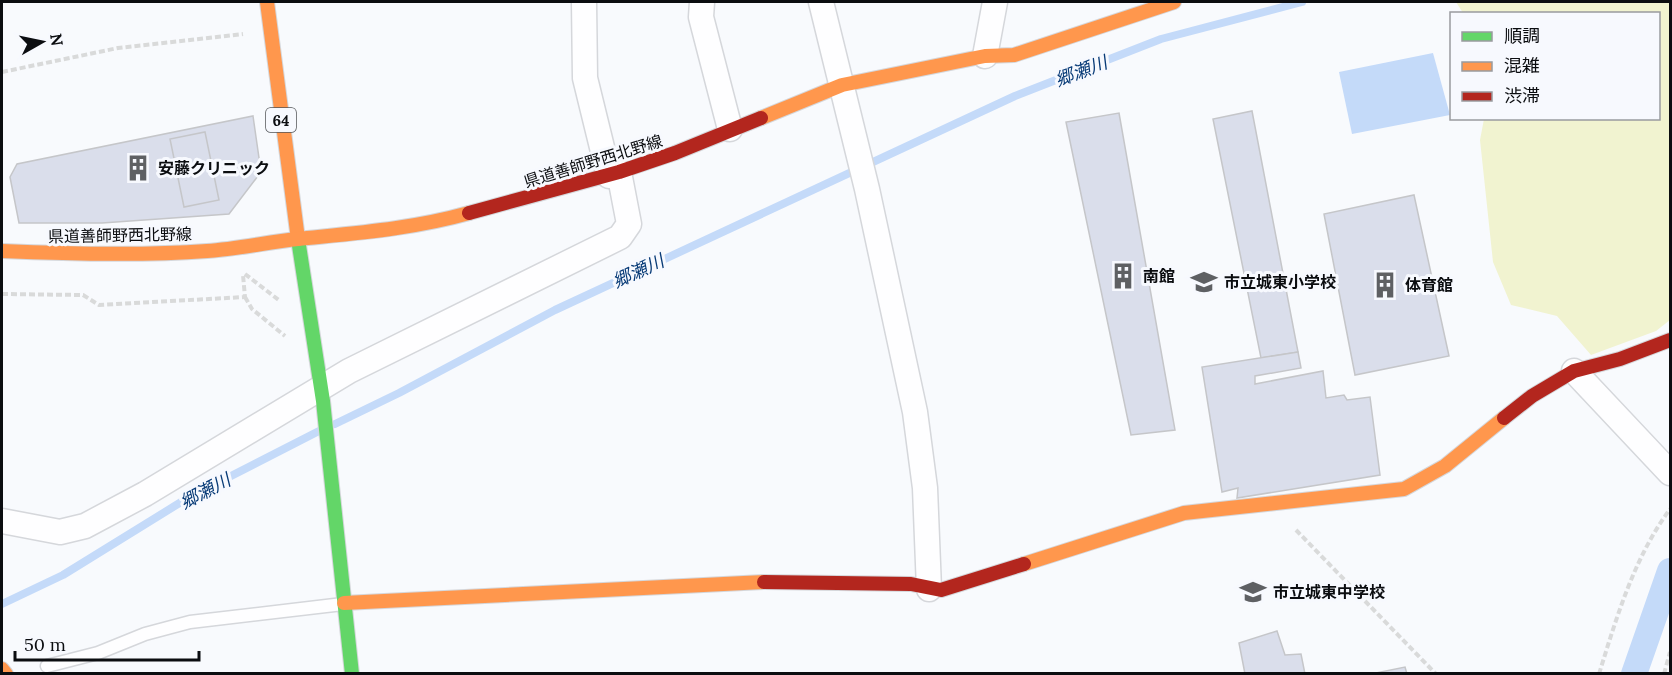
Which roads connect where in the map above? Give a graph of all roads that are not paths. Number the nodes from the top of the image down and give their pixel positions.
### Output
1 (267, 2) edge
2 (584, 2) edge
3 (702, 2) edge
4 (821, 2) edge
5 (994, 2) edge
6 (1174, 2) edge
7 (985, 57) junction
8 (842, 85) junction
9 (729, 129) junction
10 (614, 174) junction
11 (298, 239) junction
12 (2, 251) edge
13 (1671, 340) edge
14 (1574, 371) junction
15 (321, 387) junction
16 (1671, 473) edge
17 (2, 521) edge
18 (929, 589) junction
19 (344, 603) junction
20 (47, 666) dead end
21 (2, 669) edge
22 (6, 674) edge
23 (352, 674) edge

1 - 11 main road, 64
2 - 10 street
3 - 9 street
4 - 8 street
5 - 7 street
6 - 7 main road, 県道善師野西北野線
7 - 8 main road, 県道善師野西北野線
8 - 9 main road, 県道善師野西北野線
8 - 18 street
9 - 10 main road, 県道善師野西北野線
10 - 11 main road, 県道善師野西北野線
10 - 15 street
11 - 12 main road, 県道善師野西北野線
11 - 15 main road
13 - 14 main road
14 - 16 street
14 - 18 main road
15 - 17 street
15 - 19 main road
18 - 19 main road
19 - 20 lane
19 - 23 main road
21 - 22 main road

